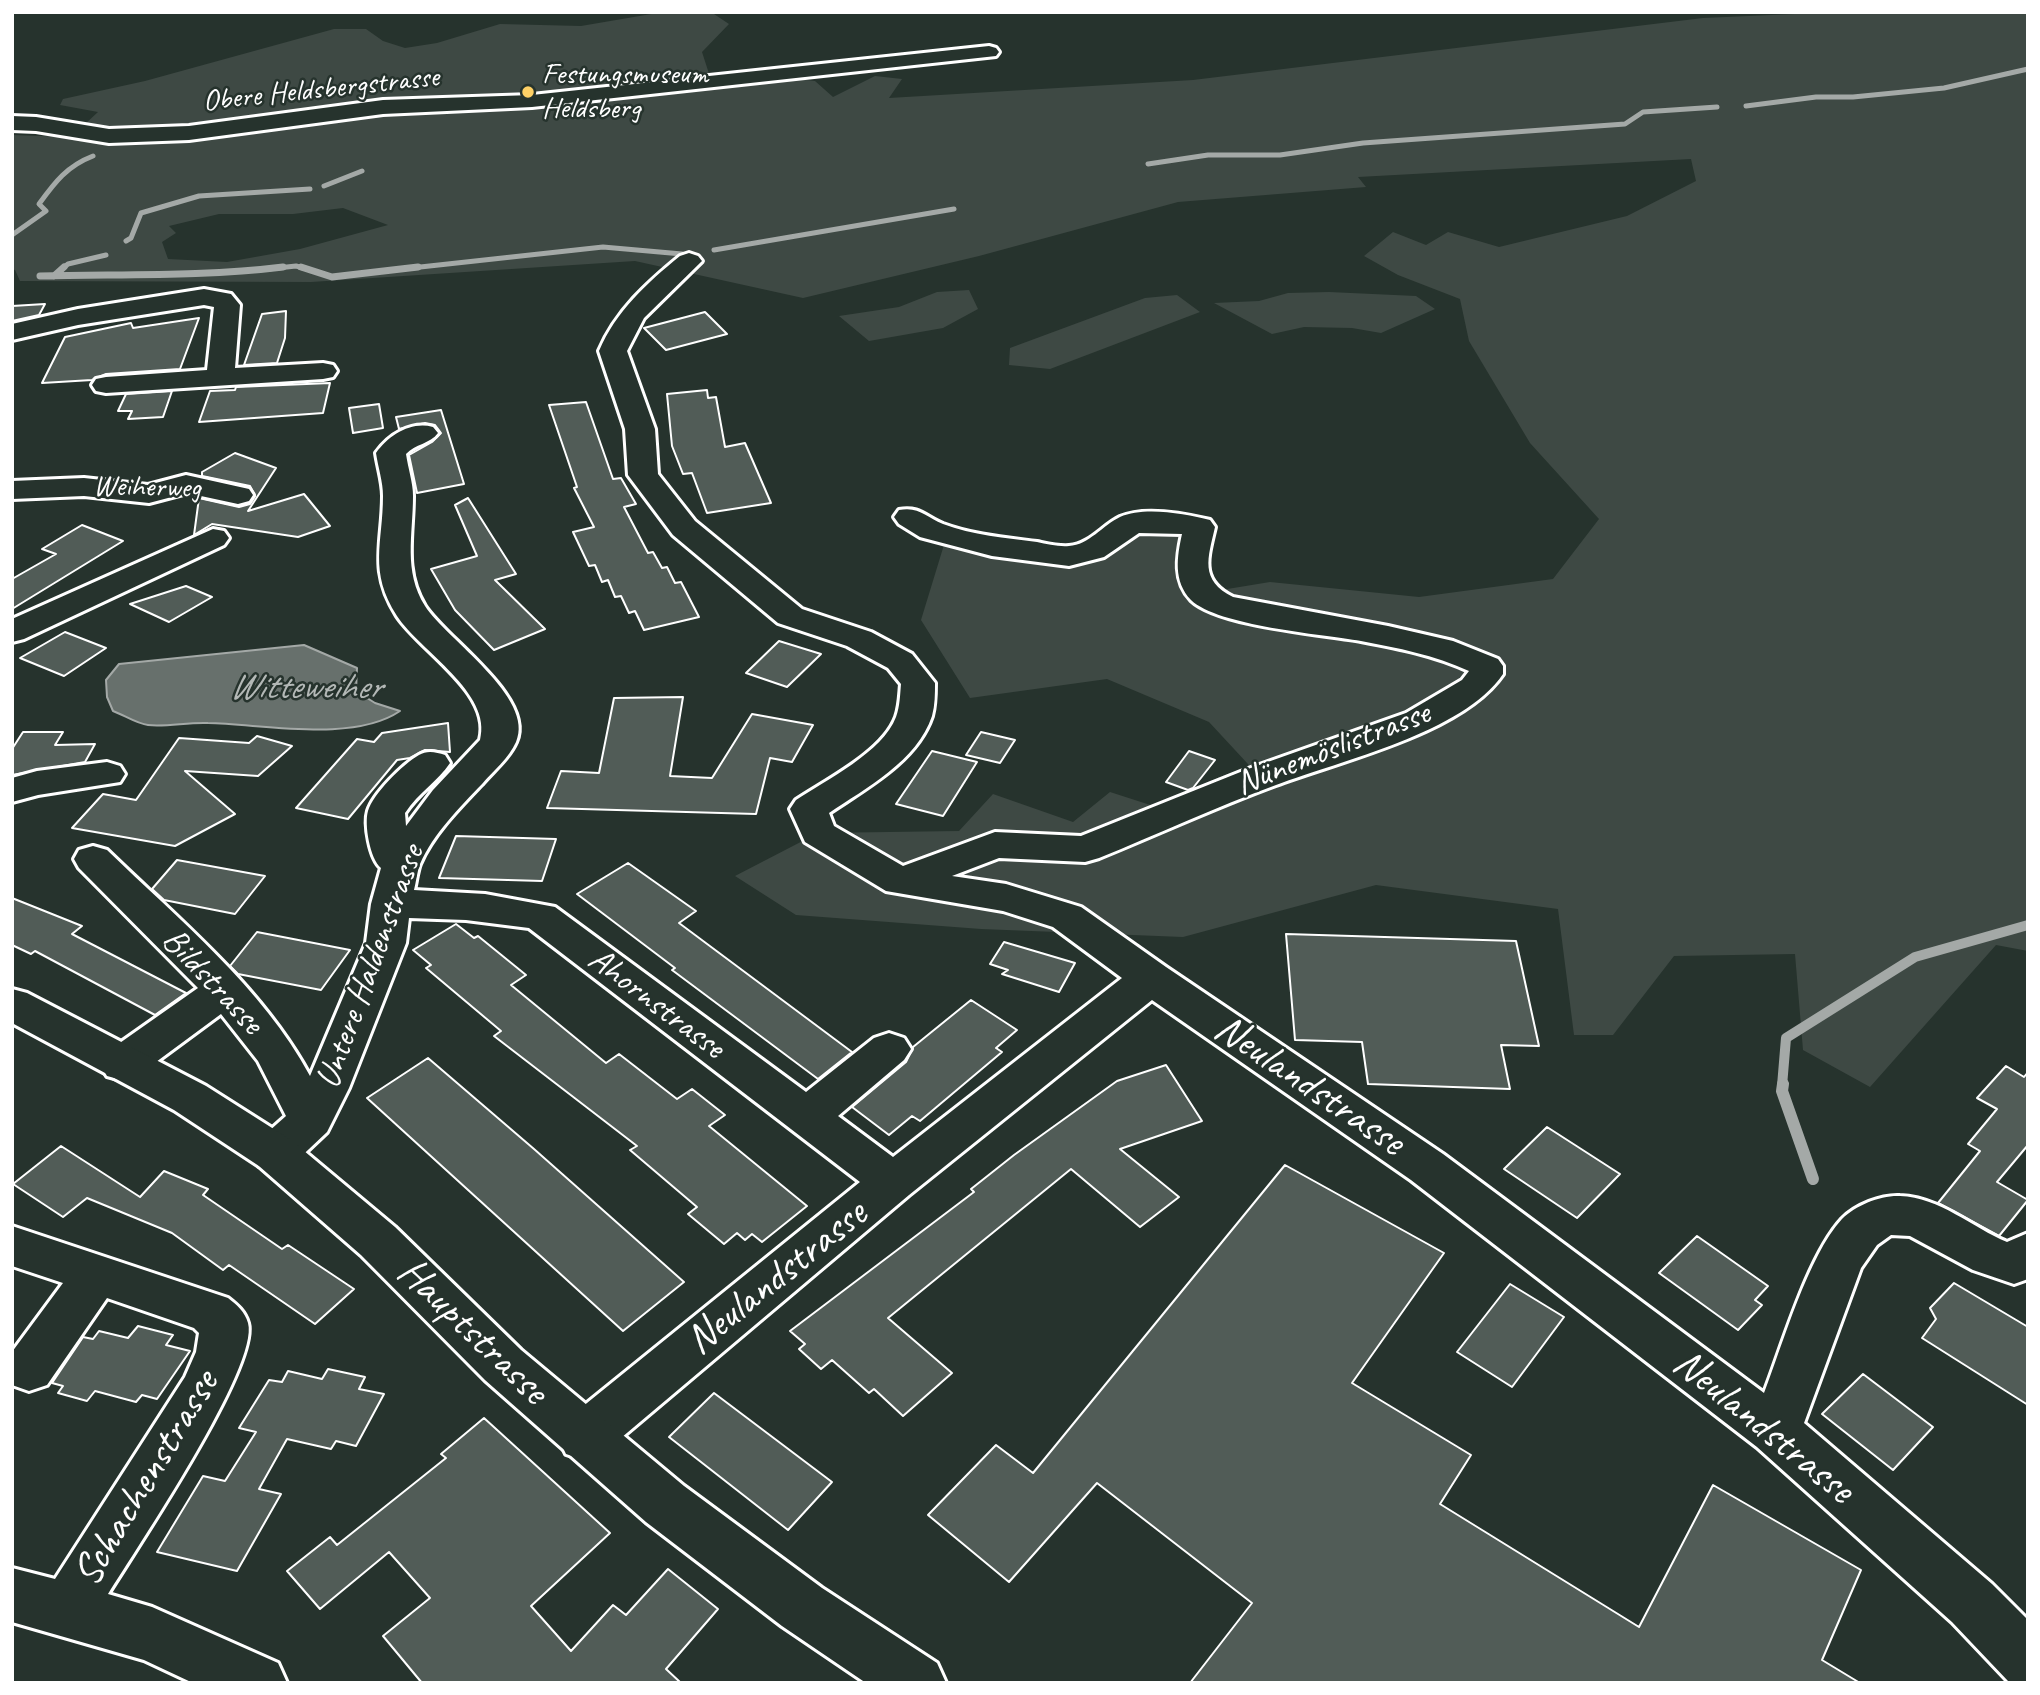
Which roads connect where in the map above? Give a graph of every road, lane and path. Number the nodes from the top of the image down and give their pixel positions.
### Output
1 (989, 52) dead end
2 (12, 123) edge
3 (689, 261) dead end
4 (12, 332) edge
5 (323, 371) dead end
6 (220, 378) junction
7 (106, 385) dead end
8 (423, 433) dead end
9 (12, 490) edge
10 (238, 495) dead end
11 (910, 517) dead end
12 (213, 538) dead end
13 (12, 632) edge
14 (432, 763) dead end
15 (107, 774) dead end
16 (12, 789) edge
17 (93, 859) dead end
18 (401, 864) junction
19 (900, 882) junction
20 (391, 904) junction
21 (1150, 978) junction
22 (225, 990) junction
23 (12, 1004) edge
24 (889, 1049) dead end
25 (122, 1064) junction
26 (806, 1117) junction
27 (293, 1137) junction
28 (893, 1182) junction
29 (12, 1246) edge
30 (2028, 1253) edge
31 (95, 1276) junction
32 (29, 1369) dead end
33 (1775, 1431) junction
34 (584, 1437) junction
35 (12, 1595) edge
36 (68, 1609) junction
37 (2028, 1661) edge
38 (258, 1683) edge
39 (917, 1683) edge

1 - 2 street, Obere Heldsbergstrasse
3 - 19 street
4 - 6 street
5 - 6 street
6 - 7 street
8 - 18 street, Untere Haldenstrasse
9 - 10 street, Weiherweg
11 - 19 street, Nünemöslistrasse
12 - 13 street, Weiherweg
14 - 18 street
15 - 16 street
17 - 22 street, Bildstrasse
18 - 20 street, Untere Haldenstrasse
19 - 21 street
20 - 26 street, Ahornstrasse
20 - 27 street, Untere Haldenstrasse
21 - 28 street, Neulandstrasse
21 - 33 street, Neulandstrasse
22 - 25 street
22 - 27 street, Bildstrasse
23 - 25 street, Hauptstrasse
24 - 26 street
25 - 27 street, Hauptstrasse
26 - 28 street, Ahornstrasse
27 - 34 street, Hauptstrasse
28 - 34 street, Neulandstrasse
29 - 31 street, Schachenstrasse
30 - 33 street
31 - 32 street
31 - 36 street, Schachenstrasse
33 - 37 street, Neulandstrasse
34 - 39 street, Hauptstrasse
35 - 36 street
36 - 38 street

